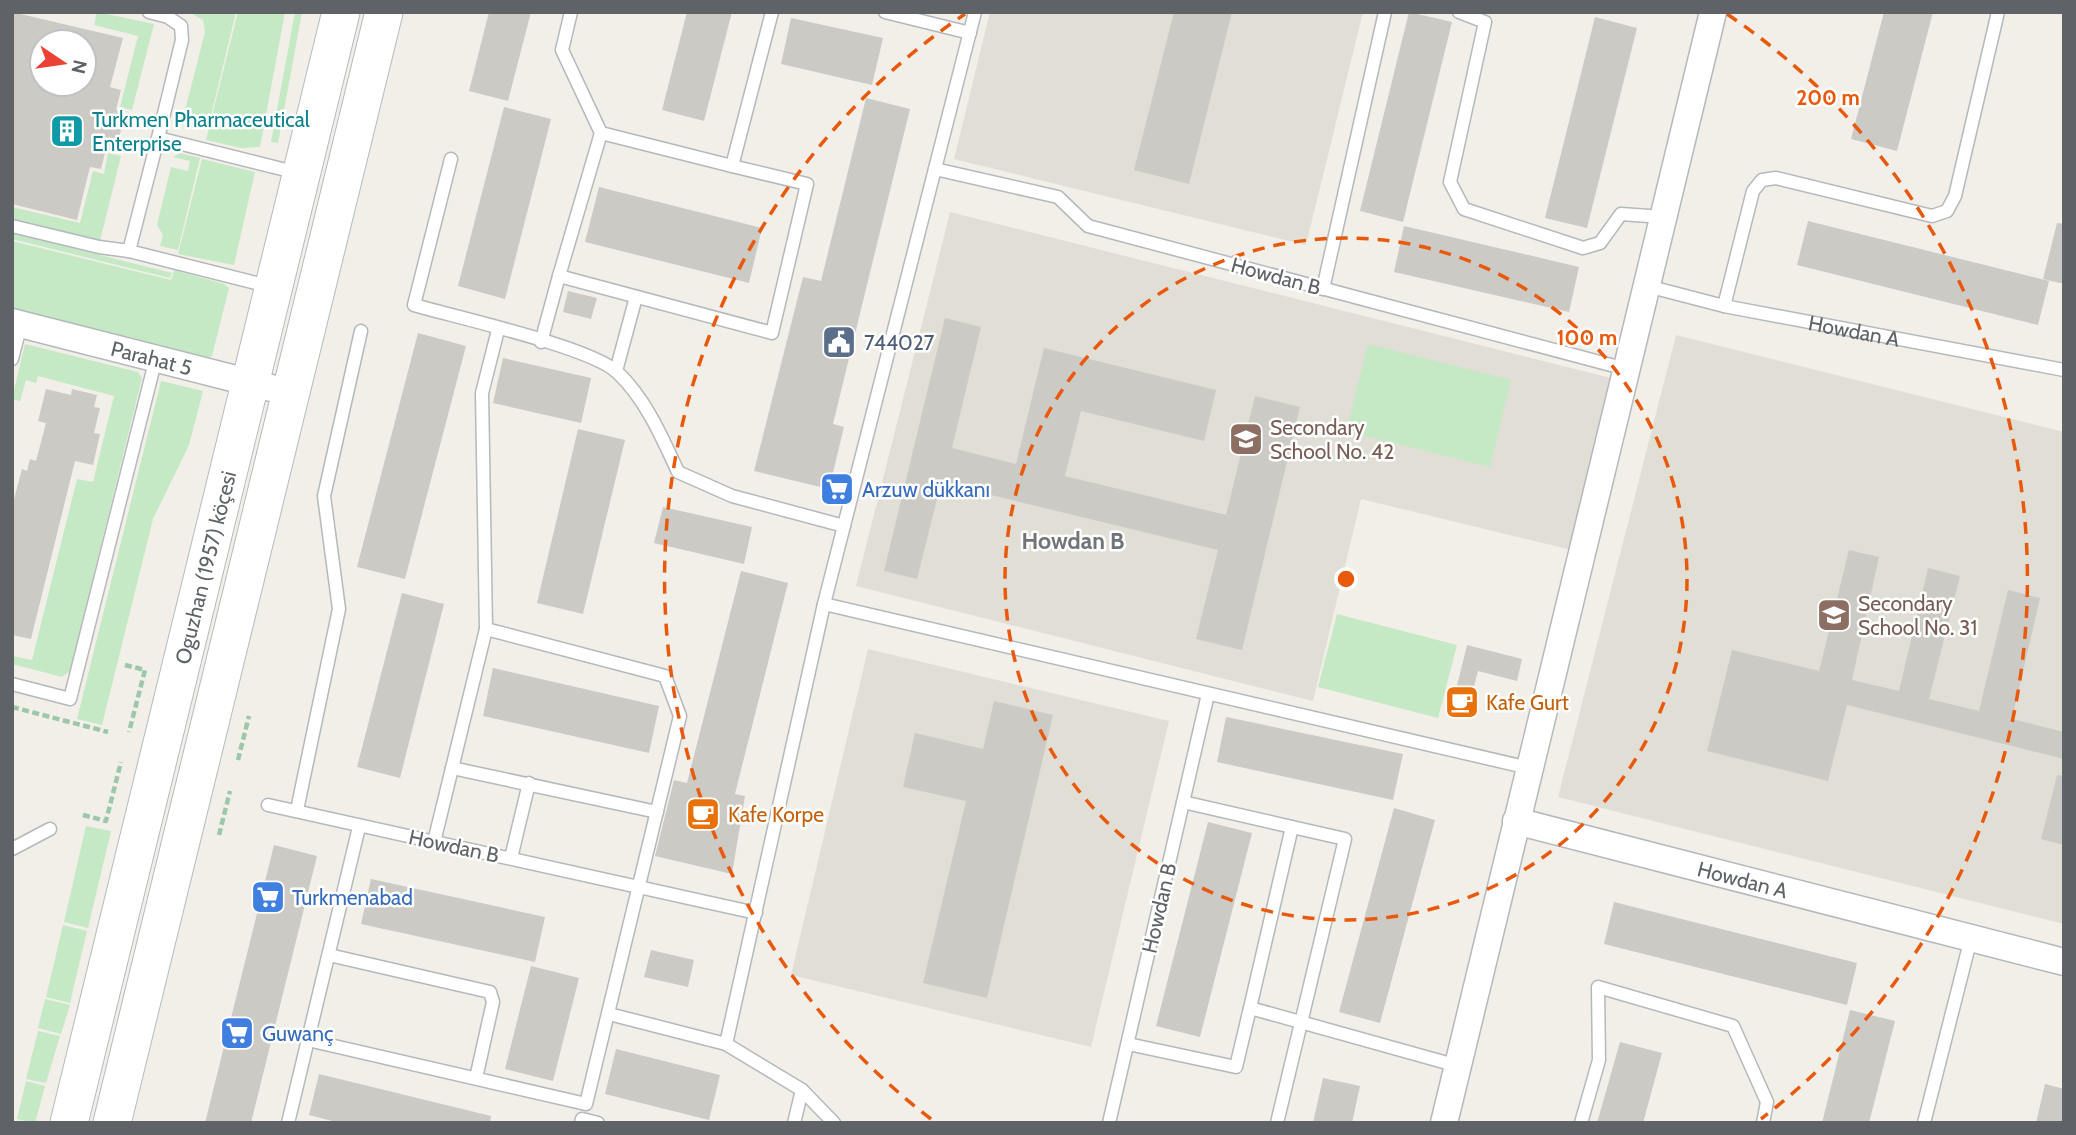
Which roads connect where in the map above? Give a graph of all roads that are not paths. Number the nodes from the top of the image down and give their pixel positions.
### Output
1 (149, 12) edge
2 (341, 12) edge
3 (384, 12) edge
4 (571, 12) edge
5 (772, 12) edge
6 (885, 12) edge
7 (975, 12) edge
8 (1385, 12) edge
9 (1459, 12) edge
10 (1713, 12) edge
11 (1998, 12) edge
12 (970, 33) junction
13 (601, 133) junction
14 (158, 138) junction
15 (451, 159) dead end
16 (732, 166) junction
17 (935, 169) junction
18 (302, 174) junction
19 (1663, 217) junction
20 (12, 226) edge
21 (129, 251) junction
22 (559, 276) junction
23 (1647, 286) junction
24 (274, 287) junction
25 (1323, 289) junction
26 (636, 297) junction
27 (1724, 306) junction
28 (17, 323) edge
29 (498, 330) junction
30 (361, 331) dead end
31 (541, 342) junction
32 (156, 358) junction
33 (12, 359) edge
34 (1626, 369) junction
35 (2064, 370) edge
36 (616, 371) junction
37 (251, 382) junction
38 (291, 393) junction
39 (844, 526) junction
40 (824, 604) junction
41 (486, 629) junction
42 (12, 684) edge
43 (1209, 694) junction
44 (452, 768) junction
45 (1530, 768) junction
46 (529, 783) junction
47 (1184, 802) junction
48 (268, 805) dead end
49 (297, 810) junction
50 (657, 812) junction
51 (1516, 821) junction
52 (359, 827) junction
53 (1292, 827) junction
54 (50, 829) dead end
55 (434, 842) junction
56 (12, 849) edge
57 (511, 858) junction
58 (639, 888) junction
59 (756, 913) junction
60 (1971, 938) junction
61 (329, 955) junction
62 (2064, 962) edge
63 (1250, 1008) junction
64 (608, 1014) junction
65 (1301, 1021) junction
66 (308, 1040) junction
67 (726, 1044) junction
68 (1128, 1044) junction
69 (1458, 1066) junction
70 (476, 1078) junction
71 (802, 1090) junction
72 (586, 1104) junction
73 (1113, 1120) edge
74 (581, 1121) edge
75 (69, 1123) edge
76 (112, 1123) edge
77 (288, 1123) edge
78 (598, 1123) edge
79 (794, 1123) edge
80 (834, 1123) edge
81 (1277, 1123) edge
82 (1444, 1123) edge
83 (1581, 1123) edge
84 (1763, 1123) edge
85 (1924, 1123) edge

1 - 14 lane
2 - 18 main road, Oguzhan (1957) köçesi
3 - 38 main road, Oguzhan (1957) köçesi
4 - 13 lane
5 - 16 lane
6 - 12 lane
7 - 12 lane
8 - 25 lane
9 - 19 lane
10 - 19 street
11 - 27 lane
12 - 17 lane
13 - 16 lane
13 - 22 lane
14 - 18 lane
14 - 21 lane
15 - 29 lane
16 - 26 lane
17 - 25 lane, Howdan B
17 - 39 lane
18 - 24 main road, Oguzhan (1957) köçesi
19 - 23 street
20 - 21 lane
21 - 24 lane
22 - 26 lane
22 - 31 lane
23 - 27 lane, Howdan A
23 - 34 street
24 - 37 main road, Oguzhan (1957) köçesi
25 - 34 lane, Howdan B
26 - 36 lane
27 - 35 lane, Howdan A
28 - 32 street, Parahat 5
28 - 33 lane
29 - 31 lane
29 - 41 lane
30 - 49 lane
31 - 36 lane
32 - 37 street, Parahat 5
32 - 42 lane
34 - 45 street
36 - 39 lane
37 - 38 street, Parahat 5
37 - 75 main road, Oguzhan (1957) köçesi
38 - 76 main road, Oguzhan (1957) köçesi
39 - 40 lane
40 - 43 lane
40 - 59 lane
41 - 44 lane
41 - 50 lane
43 - 45 lane
43 - 47 lane, Howdan B
44 - 46 lane
44 - 55 lane
45 - 51 street
46 - 50 lane
46 - 57 lane
47 - 53 lane
47 - 68 lane, Howdan B
48 - 49 lane, Howdan B
49 - 52 lane, Howdan B
50 - 58 lane
51 - 60 street, Howdan A
51 - 69 street
52 - 55 lane, Howdan B
52 - 61 lane
53 - 63 lane
53 - 65 lane
54 - 56 lane
55 - 57 lane, Howdan B
57 - 58 lane, Howdan B
58 - 59 lane, Howdan B
58 - 64 lane
59 - 67 lane
60 - 62 street, Howdan A
60 - 85 lane
61 - 66 lane
61 - 70 lane
63 - 65 lane
63 - 68 lane
64 - 67 lane
64 - 72 lane
65 - 69 lane
65 - 81 lane
66 - 70 lane
66 - 77 lane
67 - 71 lane
68 - 73 lane, Howdan B
69 - 82 street
70 - 72 lane
71 - 79 lane
71 - 80 lane
72 - 74 lane
74 - 78 lane
83 - 84 lane

